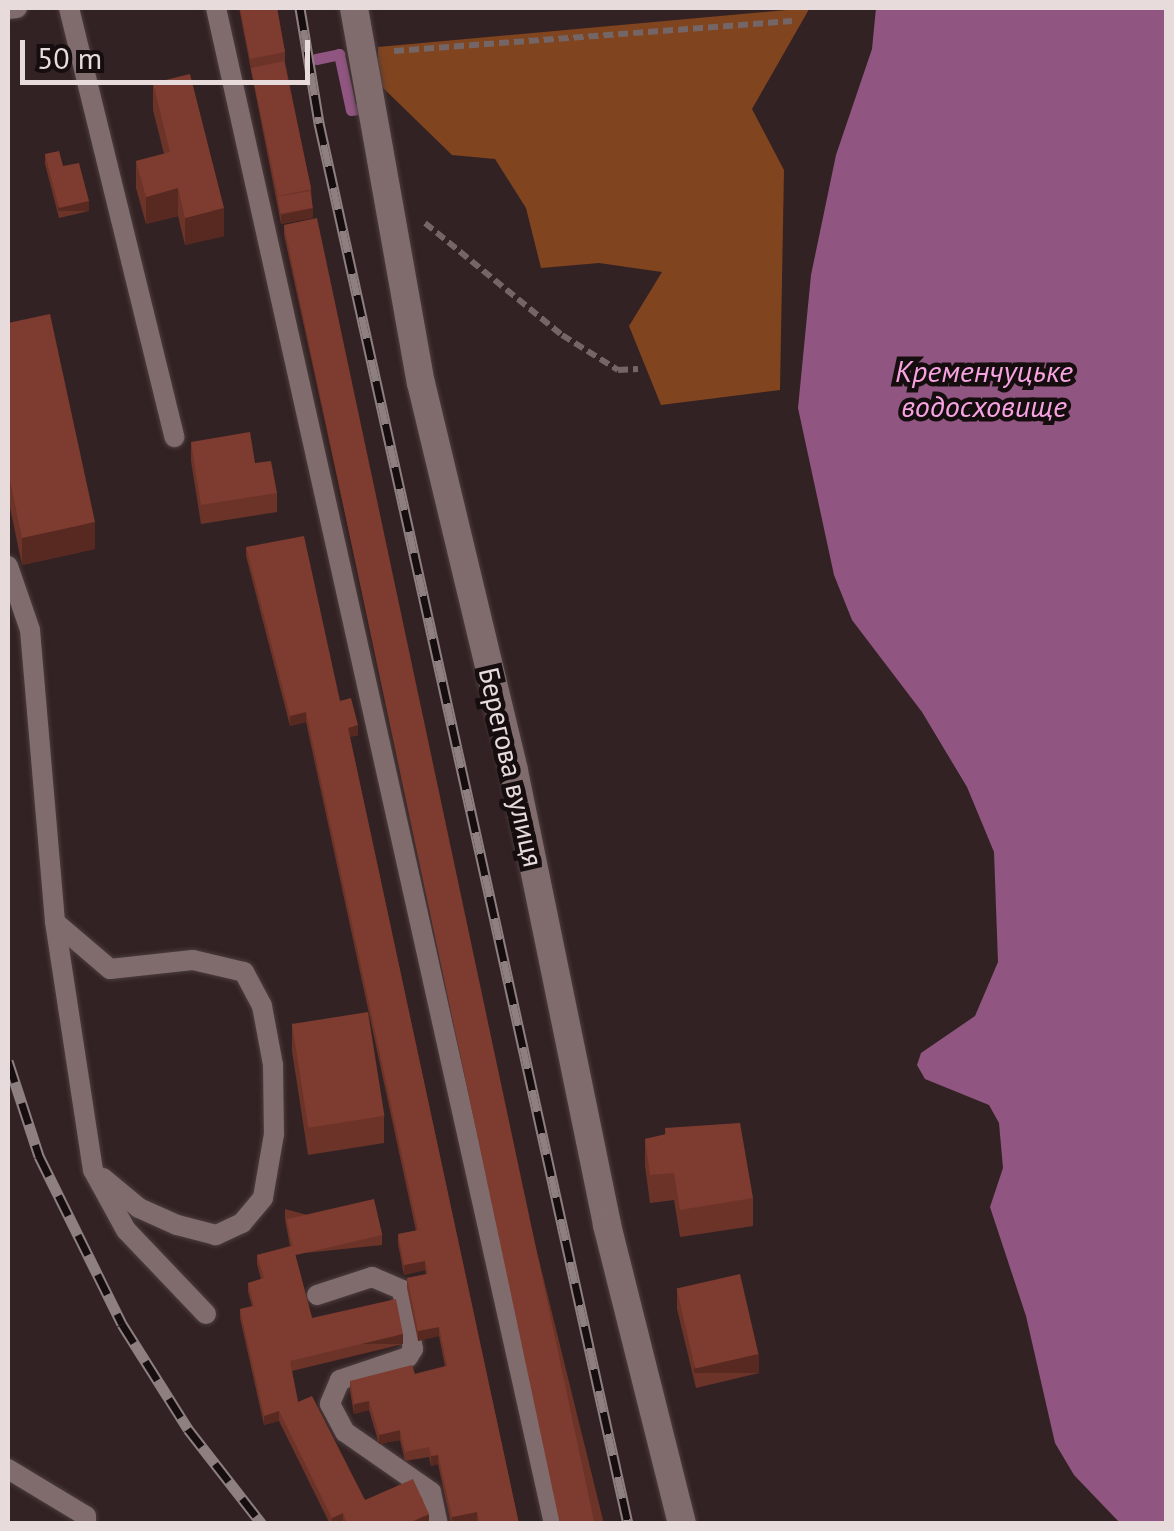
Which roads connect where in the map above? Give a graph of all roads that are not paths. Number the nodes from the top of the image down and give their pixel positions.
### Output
1 (18, 8) edge
2 (69, 8) edge
3 (216, 8) edge
4 (354, 8) edge
5 (8, 9) edge
6 (174, 436) dead end
7 (8, 566) edge
8 (55, 922) junction
9 (94, 1170) junction
10 (316, 1295) dead end
11 (206, 1314) dead end
12 (8, 1470) edge
13 (86, 1524) edge
14 (438, 1524) edge
15 (554, 1524) edge
16 (682, 1524) edge

1 - 5 lane
2 - 6 lane
3 - 15 lane
4 - 16 street, Берегова вулиця
7 - 8 lane
8 - 9 lane
8 - 9 lane
9 - 11 lane
10 - 14 lane
12 - 13 lane

